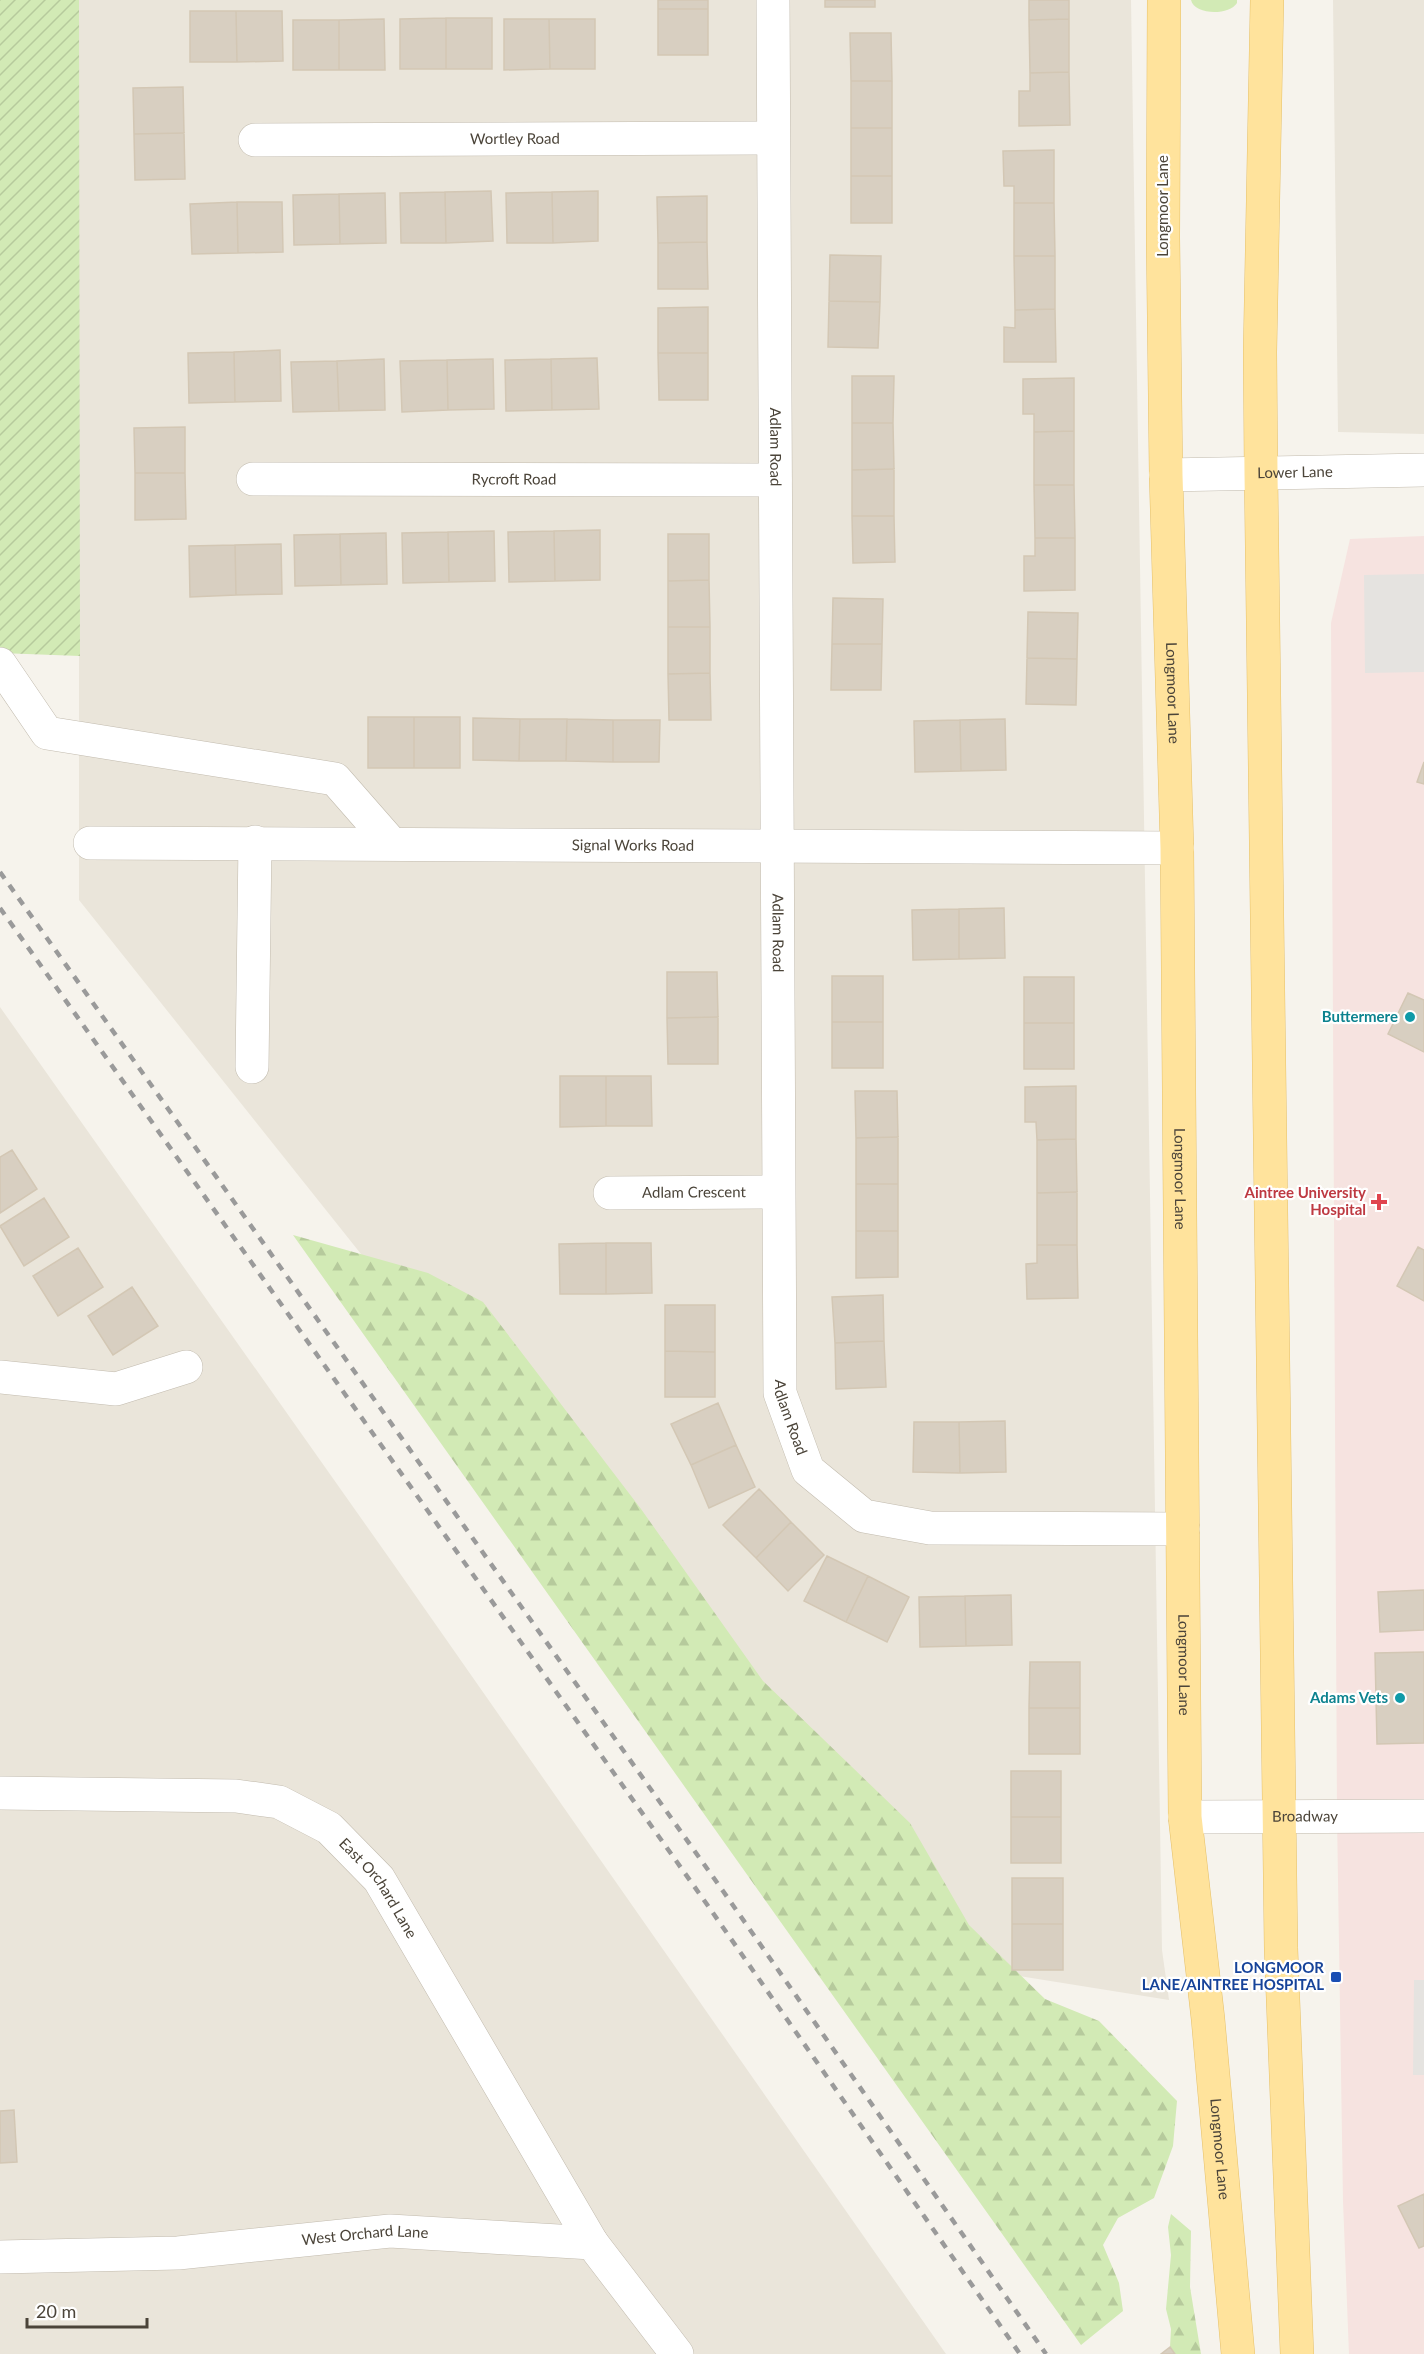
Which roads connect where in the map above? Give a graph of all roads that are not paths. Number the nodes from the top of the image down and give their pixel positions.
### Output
1 (773, 0) edge
2 (1164, 0) edge
3 (1267, 0) edge
4 (772, 138) junction
5 (255, 140) dead end
6 (1424, 470) edge
7 (1261, 473) junction
8 (1166, 475) junction
9 (253, 479) dead end
10 (776, 480) junction
11 (0, 664) edge
12 (255, 842) junction
13 (90, 843) dead end
14 (391, 843) junction
15 (779, 847) junction
16 (1177, 848) junction
17 (252, 1066) dead end
18 (778, 1192) junction
19 (610, 1193) dead end
20 (186, 1367) dead end
21 (0, 1377) edge
22 (1183, 1529) junction
23 (0, 1793) edge
24 (1279, 1815) junction
25 (1424, 1816) edge
26 (1185, 1817) junction
27 (592, 2243) junction
28 (0, 2257) edge
29 (677, 2354) edge
30 (1238, 2354) edge
31 (1297, 2354) edge

1 - 4 street, Adlam Road
2 - 8 main road, Longmoor Lane
3 - 7 main road
4 - 5 street, Wortley Road
4 - 10 street, Adlam Road
6 - 7 street, Lower Lane
7 - 8 street, Lower Lane
7 - 24 main road
8 - 16 main road, Longmoor Lane
9 - 10 street, Rycroft Road
10 - 15 street, Adlam Road
11 - 14 street
12 - 13 street, Signal Works Road
12 - 14 street, Signal Works Road
12 - 17 street
14 - 15 street, Signal Works Road
15 - 16 street, Signal Works Road
15 - 18 street, Adlam Road
16 - 22 main road, Longmoor Lane
18 - 19 street, Adlam Crescent
18 - 22 street, Adlam Road
20 - 21 street
22 - 26 main road, Longmoor Lane
23 - 27 street, East Orchard Lane
24 - 25 street, Broadway
24 - 26 street, Broadway
24 - 31 main road
26 - 30 main road, Longmoor Lane
27 - 28 street, West Orchard Lane
27 - 29 street

